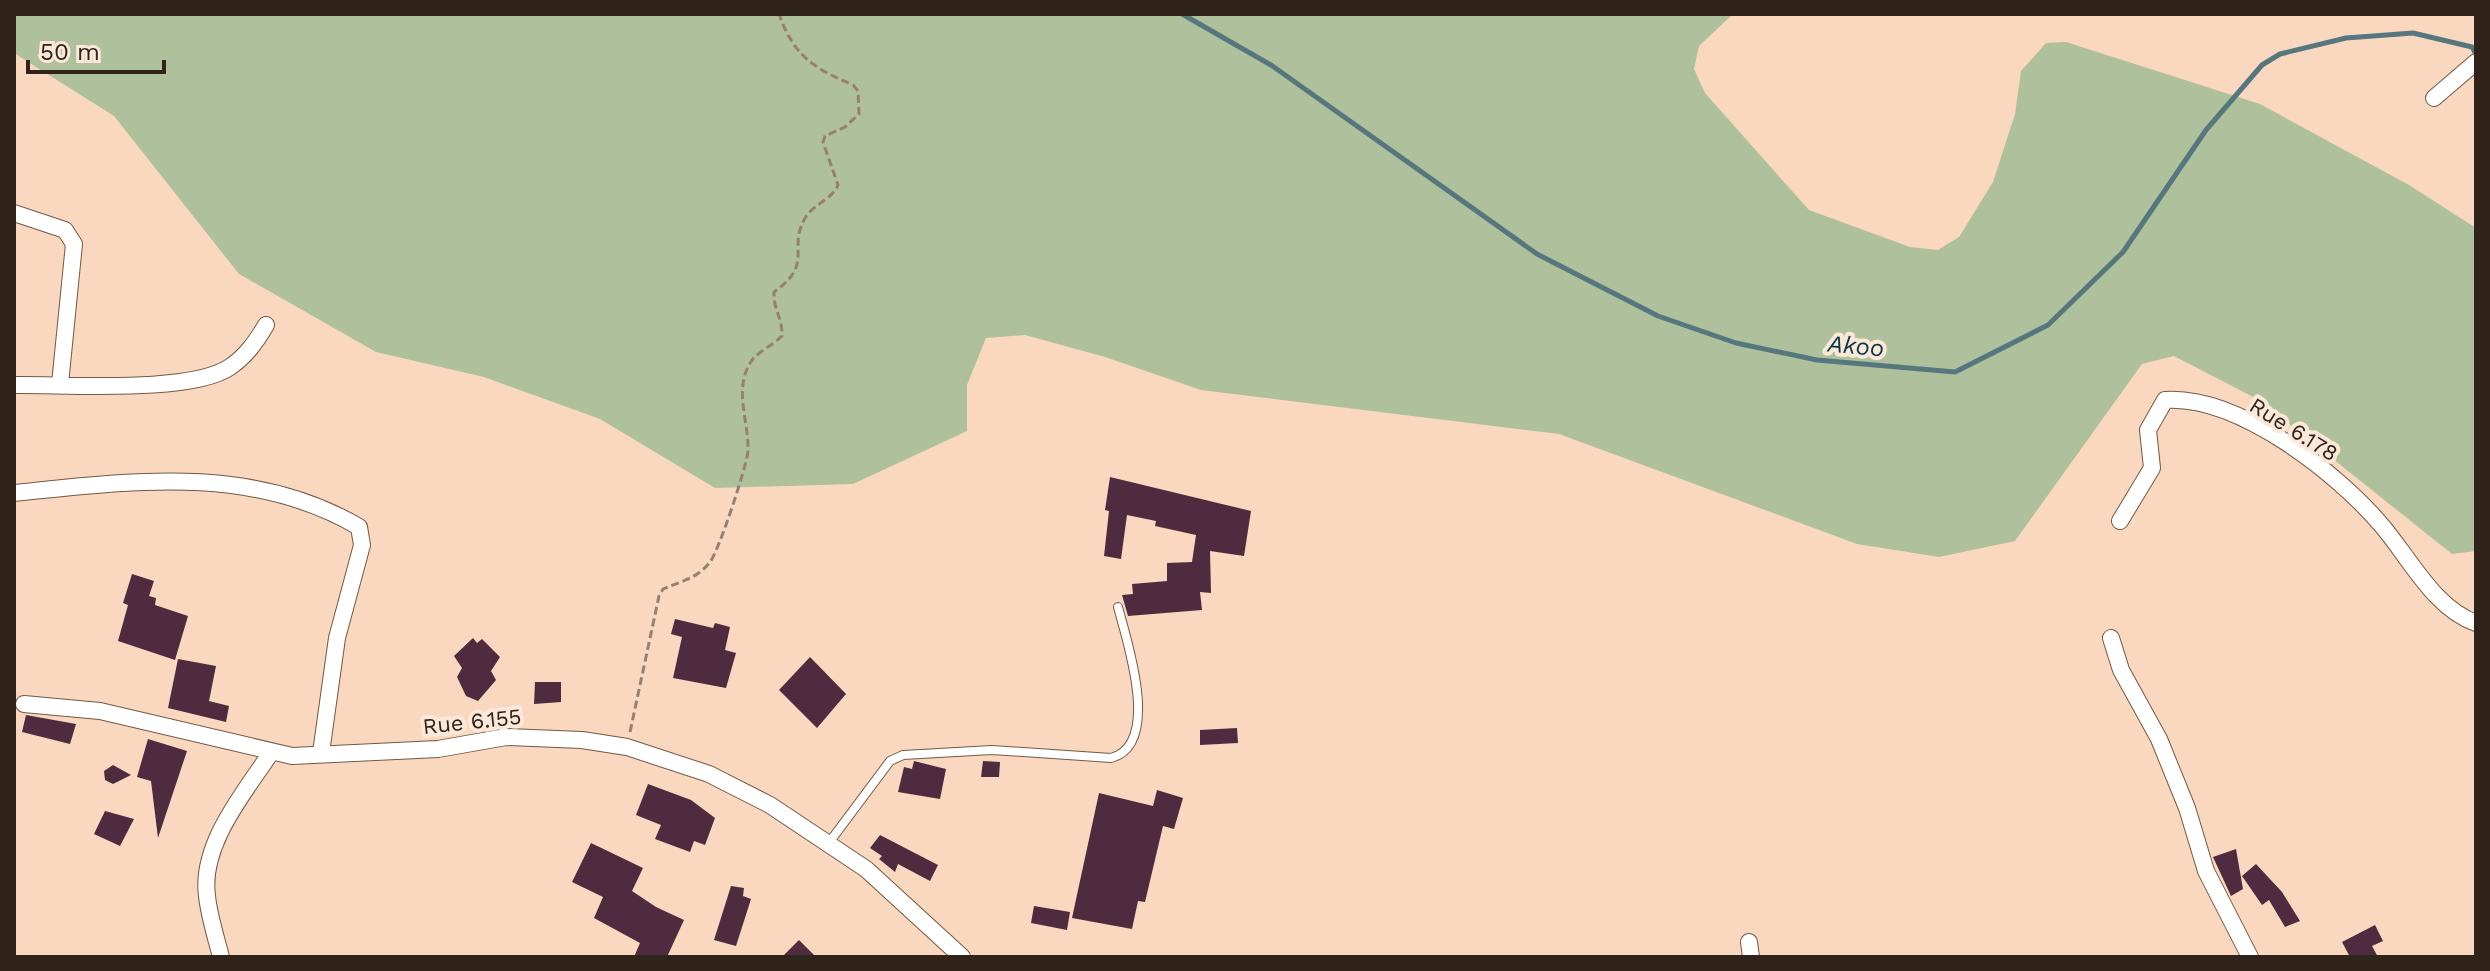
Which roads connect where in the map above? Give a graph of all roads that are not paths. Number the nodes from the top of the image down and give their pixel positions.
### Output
1 (2476, 62) edge
2 (2434, 98) dead end
3 (14, 213) edge
4 (266, 325) dead end
5 (60, 384) junction
6 (14, 385) edge
7 (14, 493) edge
8 (2120, 521) dead end
9 (1118, 607) dead end
10 (2476, 623) edge
11 (2111, 638) dead end
12 (24, 704) dead end
13 (321, 753) junction
14 (270, 754) junction
15 (828, 844) junction
16 (221, 957) edge
17 (962, 957) edge
18 (2250, 957) edge

1 - 2 street
3 - 5 street
4 - 5 street
5 - 6 street
7 - 13 street
8 - 10 street, Rue 6.178
9 - 15 lane
11 - 18 street
12 - 14 street, Rue 6.155
13 - 14 street, Rue 6.155
13 - 15 street, Rue 6.155
14 - 16 street
15 - 17 street, Rue 6.155

